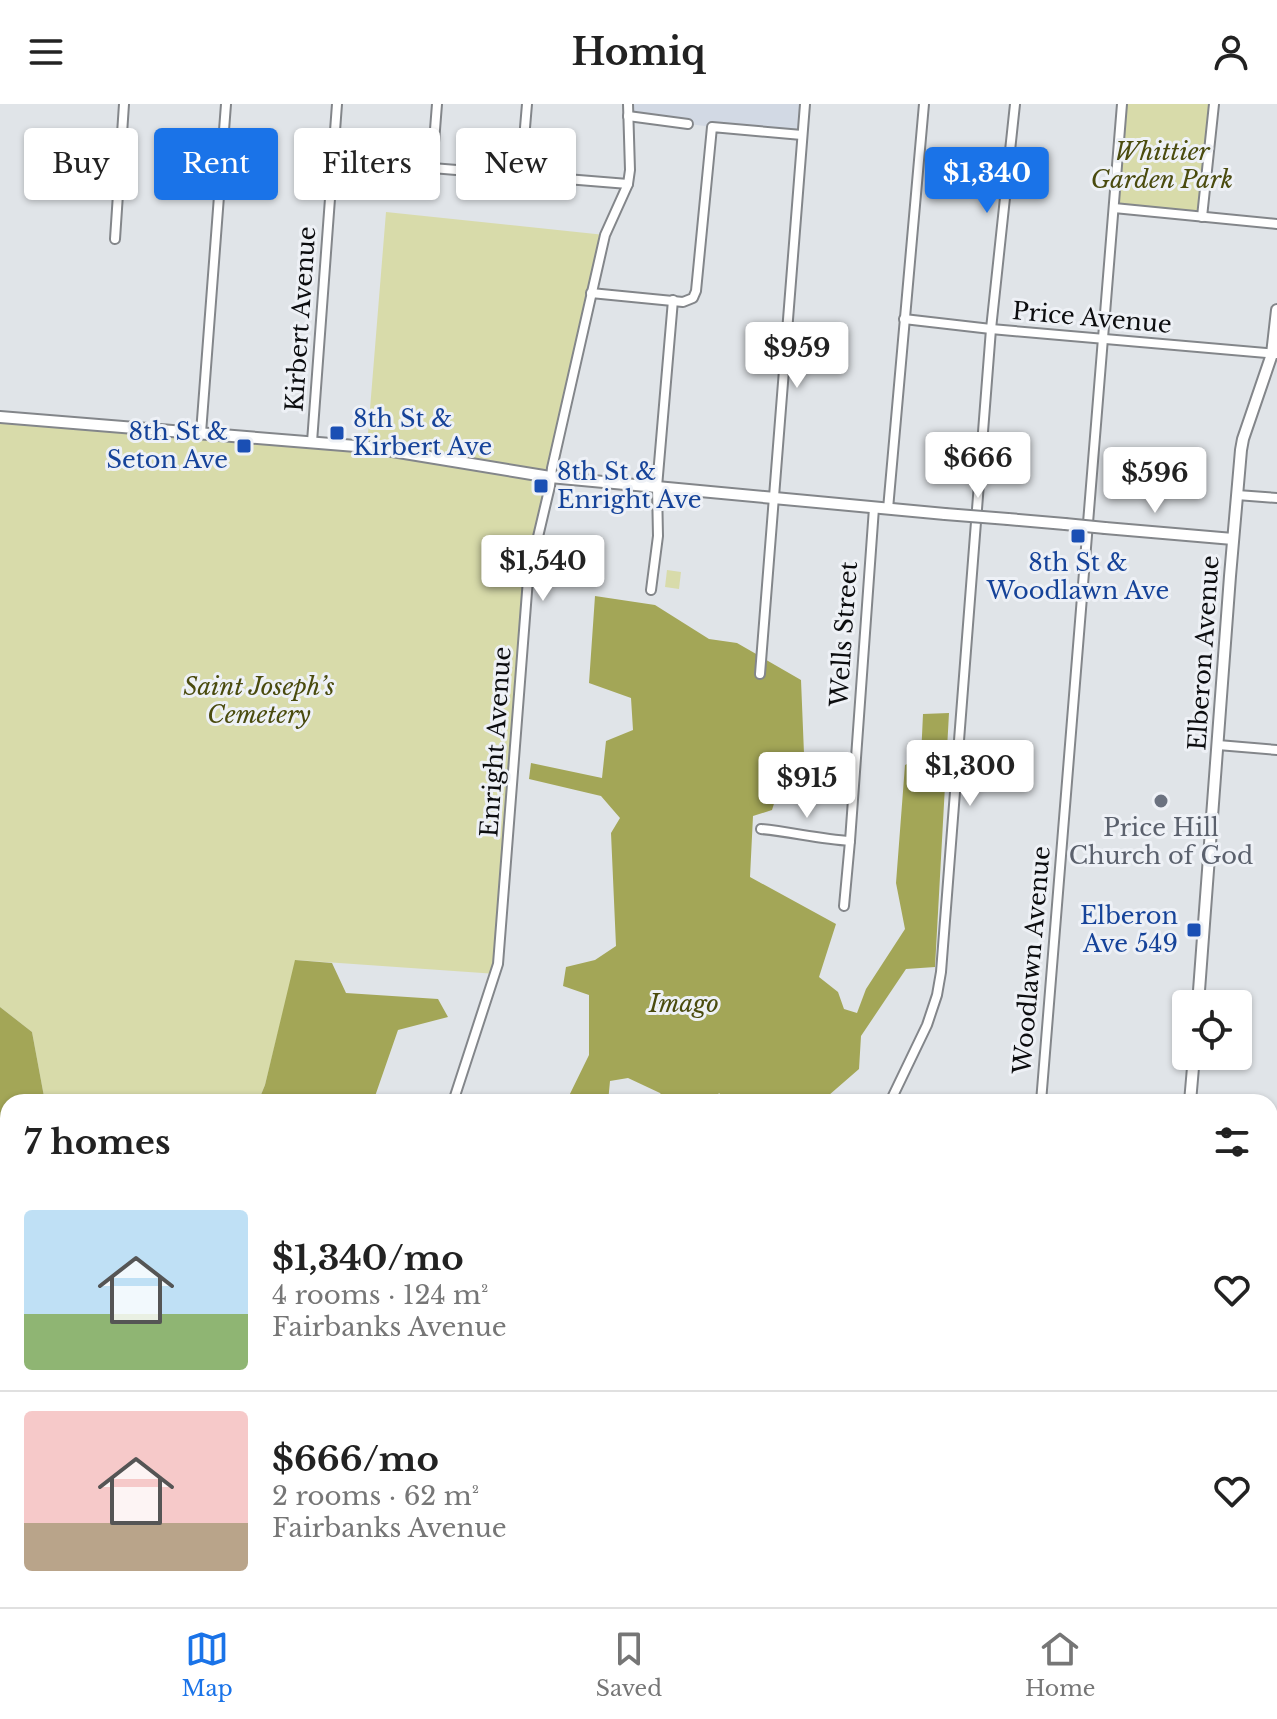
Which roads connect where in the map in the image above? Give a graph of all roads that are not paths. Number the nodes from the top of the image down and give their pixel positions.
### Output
1 (124, 104) edge
2 (226, 104) edge
3 (337, 104) edge
4 (437, 104) edge
5 (527, 104) edge
6 (628, 104) edge
7 (805, 104) edge
8 (924, 104) edge
9 (1015, 104) edge
10 (1122, 104) edge
11 (1214, 104) edge
12 (628, 116) junction
13 (688, 124) dead end
14 (335, 128) edge
15 (435, 128) edge
16 (525, 128) edge
17 (802, 135) junction
18 (576, 180) edge
19 (628, 184) junction
20 (330, 200) edge
21 (1114, 208) junction
22 (1202, 217) junction
23 (1277, 224) edge
24 (115, 239) dead end
25 (591, 293) junction
26 (673, 300) junction
27 (1277, 310) edge
28 (904, 319) junction
29 (991, 329) junction
30 (1103, 339) junction
31 (1275, 354) edge
32 (0, 417) edge
33 (201, 433) junction
34 (312, 442) junction
35 (550, 477) junction
36 (657, 487) junction
37 (1237, 495) junction
38 (772, 498) junction
39 (1277, 498) edge
40 (874, 508) junction
41 (888, 509) junction
42 (1233, 539) junction
43 (651, 590) dead end
44 (760, 674) dead end
45 (1218, 745) junction
46 (1277, 750) edge
47 (761, 829) dead end
48 (850, 841) junction
49 (844, 906) dead end
50 (1199, 990) edge
51 (1193, 1070) edge
52 (456, 1094) edge
53 (894, 1094) edge
54 (1042, 1094) edge
55 (1191, 1094) edge

1 - 24 street
2 - 33 street
3 - 14 street, Kirbert Avenue
4 - 15 street
5 - 16 street
6 - 12 street, Enright Avenue
7 - 17 street
8 - 28 street
9 - 29 street
10 - 21 street, Woodlawn Avenue
11 - 22 street
12 - 13 street
12 - 19 street, Enright Avenue
17 - 26 street
17 - 38 street
18 - 19 street
19 - 25 street, Enright Avenue
20 - 34 street, Kirbert Avenue
21 - 22 street
21 - 30 street, Woodlawn Avenue
22 - 23 street
25 - 26 street
25 - 35 street, Enright Avenue
26 - 36 street
27 - 31 street, Elberon Avenue
28 - 29 street, Price Avenue
28 - 41 street
29 - 30 street, Price Avenue
29 - 53 street
30 - 31 street, Price Avenue
30 - 54 street, Woodlawn Avenue
31 - 37 street, Elberon Avenue
32 - 33 street
33 - 34 street
34 - 35 street
35 - 36 street
35 - 52 street, Enright Avenue
36 - 38 street
36 - 43 street
37 - 39 street
37 - 42 street, Elberon Avenue
38 - 40 street
38 - 44 street
40 - 41 street
40 - 48 street, Wells Street
41 - 42 street, bridge
42 - 45 street, Elberon Avenue
45 - 46 street
45 - 50 street, Elberon Avenue
47 - 48 street
48 - 49 street, Wells Street
51 - 55 street

